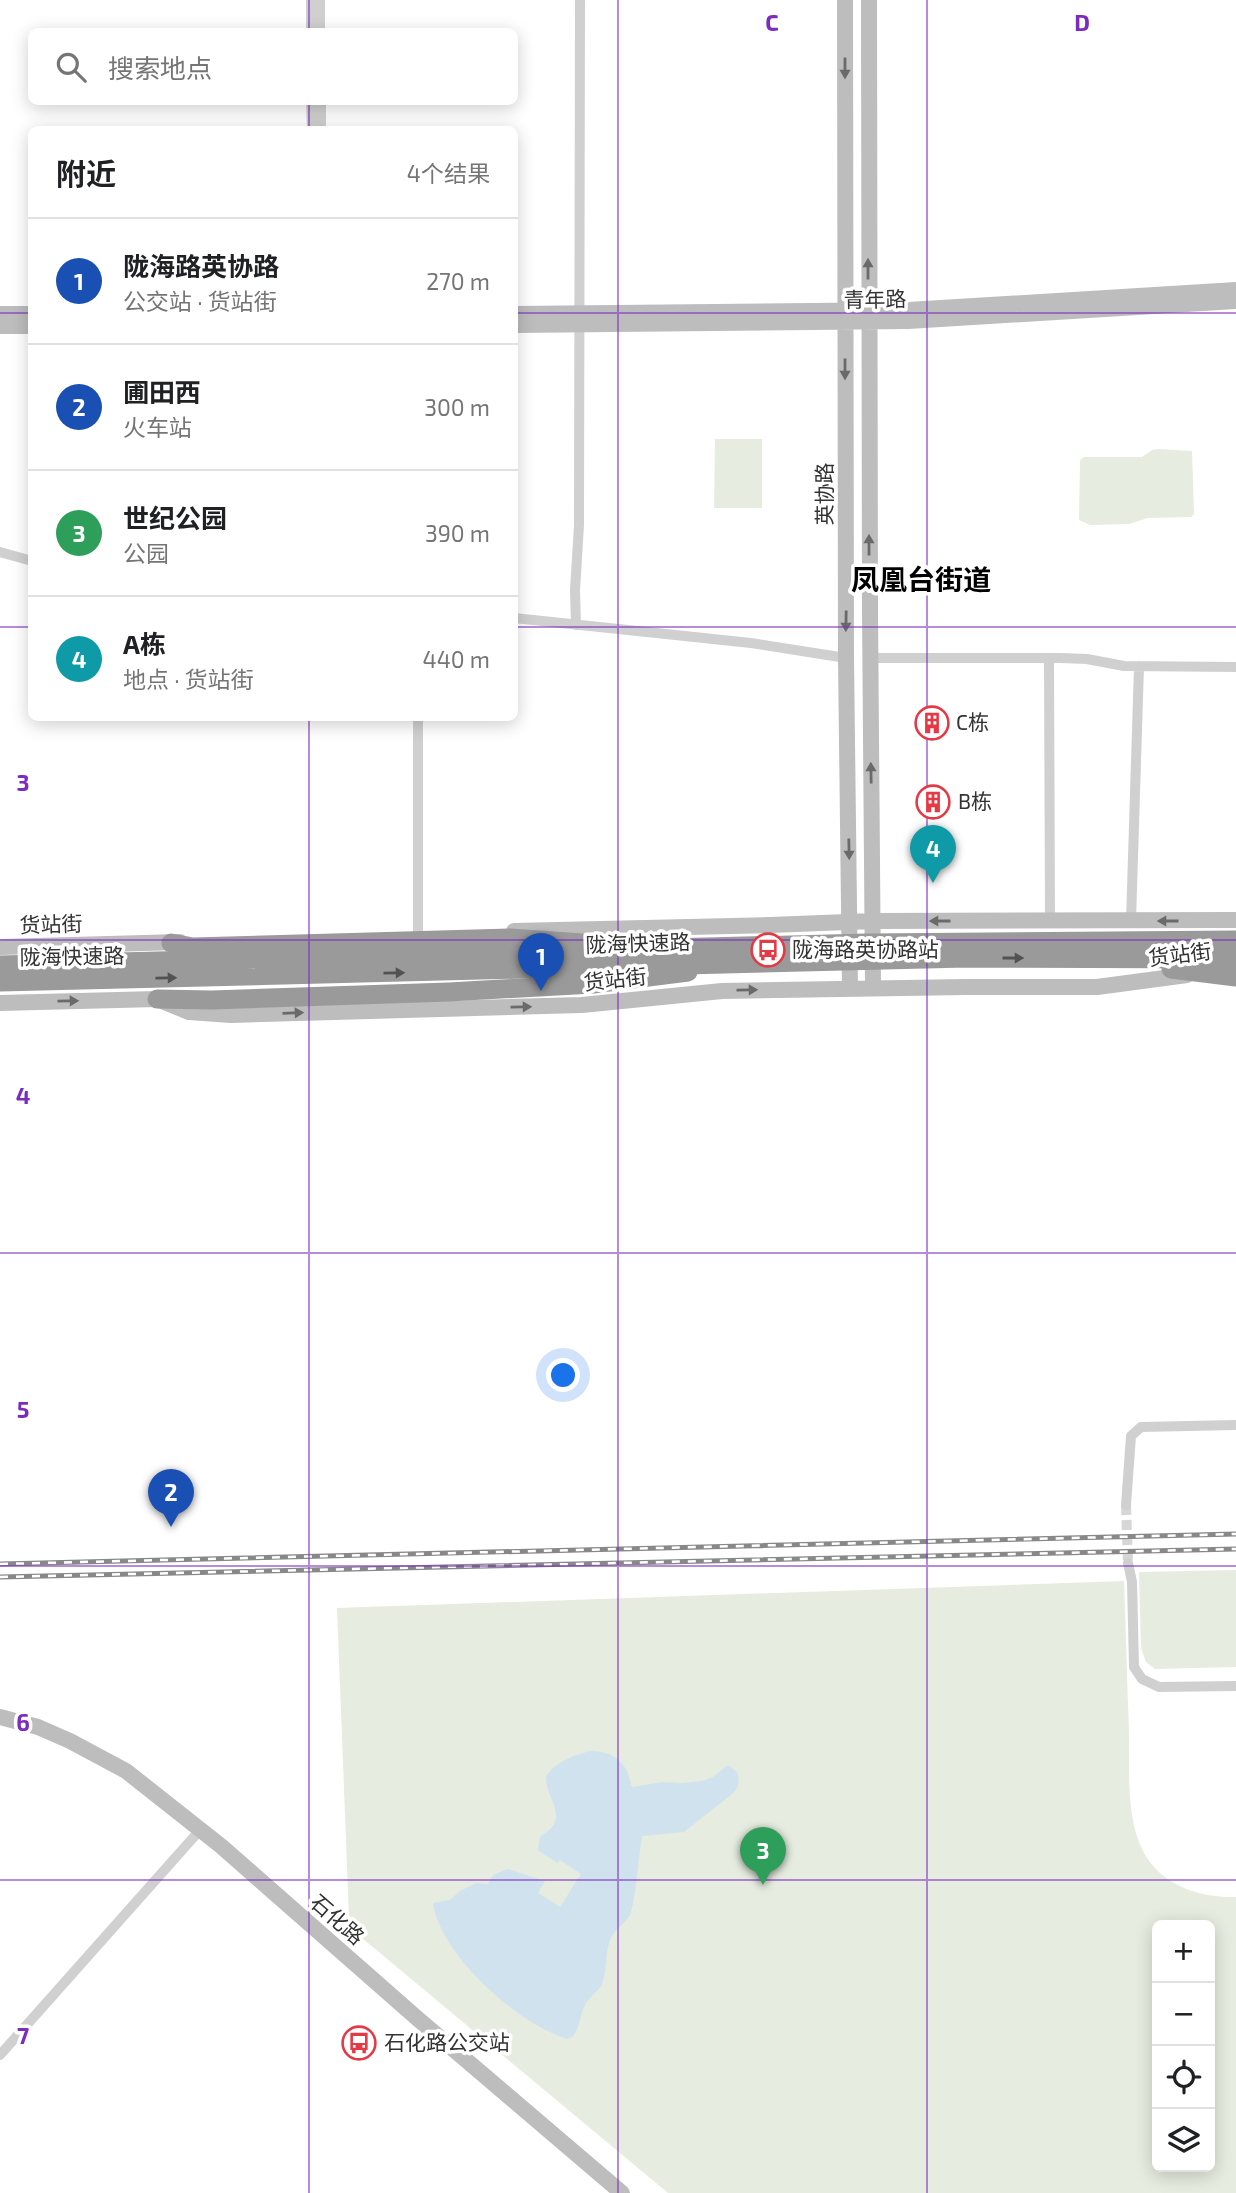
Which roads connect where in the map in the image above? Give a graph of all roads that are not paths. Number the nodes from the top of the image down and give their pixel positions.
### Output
1 (311, 0) edge
2 (320, 0) edge
3 (580, 0) edge
4 (845, 0) edge
5 (869, 0) edge
6 (311, 28) edge
7 (320, 28) edge
8 (312, 105) edge
9 (321, 105) edge
10 (312, 126) edge
11 (321, 126) edge
12 (1236, 290) edge
13 (1236, 301) edge
14 (0, 314) edge
15 (28, 314) edge
16 (518, 314) edge
17 (845, 316) junction
18 (869, 316) junction
19 (580, 319) junction
20 (518, 325) edge
21 (0, 326) edge
22 (28, 326) edge
23 (0, 552) edge
24 (28, 560) edge
25 (518, 618) edge
26 (576, 625) junction
27 (846, 658) junction
28 (870, 658) junction
29 (1049, 658) junction
30 (1139, 666) junction
31 (1236, 667) edge
32 (418, 721) edge
33 (1050, 920) junction
34 (1236, 920) edge
35 (873, 921) junction
36 (1131, 921) junction
37 (849, 922) junction
38 (418, 932) junction
39 (1236, 940) edge
40 (171, 943) junction
41 (0, 947) edge
42 (673, 948) junction
43 (1086, 958) junction
44 (1236, 959) edge
45 (758, 963) junction
46 (0, 965) edge
47 (1236, 969) edge
48 (1236, 977) edge
49 (0, 982) edge
50 (873, 988) junction
51 (850, 989) junction
52 (157, 999) junction
53 (0, 1003) edge
54 (1236, 1425) edge
55 (1126, 1505) tunnel mouth
56 (1128, 1563) tunnel mouth
57 (1236, 1686) edge
58 (0, 1717) edge
59 (201, 1830) junction
60 (0, 2055) edge
61 (622, 2193) edge

1 - 6 street
2 - 7 street
3 - 19 street
4 -> 17 street, 英协路
18 -> 5 street, 英协路
8 - 10 street
9 - 11 street
12 - 18 street, 青年路
13 - 18 street, 青年路
14 - 15 street
16 - 19 street, 青年路
17 - 18 street, 青年路
17 - 19 street, 青年路
17 -> 27 street, 英协路
28 -> 18 street, 英协路
19 - 20 street, 青年路
19 - 26 street
21 - 22 street
23 - 24 street
25 - 26 street
26 - 27 street
27 -> 37 street, 英协路
28 - 29 street
35 -> 28 street, 英协路
29 - 30 street
29 - 33 street
30 - 31 street
30 - 36 street
32 - 38 street
33 -> 35 street, 货站街
33 - 36 street, 货站街
34 -> 36 street, 货站街
35 - 37 street, 货站街
35 - 50 street, 英协路
37 - 38 street, 货站街
37 - 51 street, 英协路
38 - 40 street, 货站街
39 - 42 highway, 陇海快速路, bridge
40 - 41 street, 货站街
40 - 42 highway, bridge
42 - 46 highway, 陇海快速路, bridge
43 - 44 highway, 陇海快速路, bridge
45 -> 43 highway, 陇海快速路, bridge
43 - 48 highway, bridge
49 -> 45 highway, 陇海快速路, bridge
45 - 52 highway, bridge
47 - 50 street, 货站街
50 - 51 street, 货站街
52 -> 51 street, 货站街
53 -> 52 street, 货站街
54 - 55 street
56 - 57 street
58 - 59 street, 石化路
59 - 60 street
59 - 61 street, 石化路

